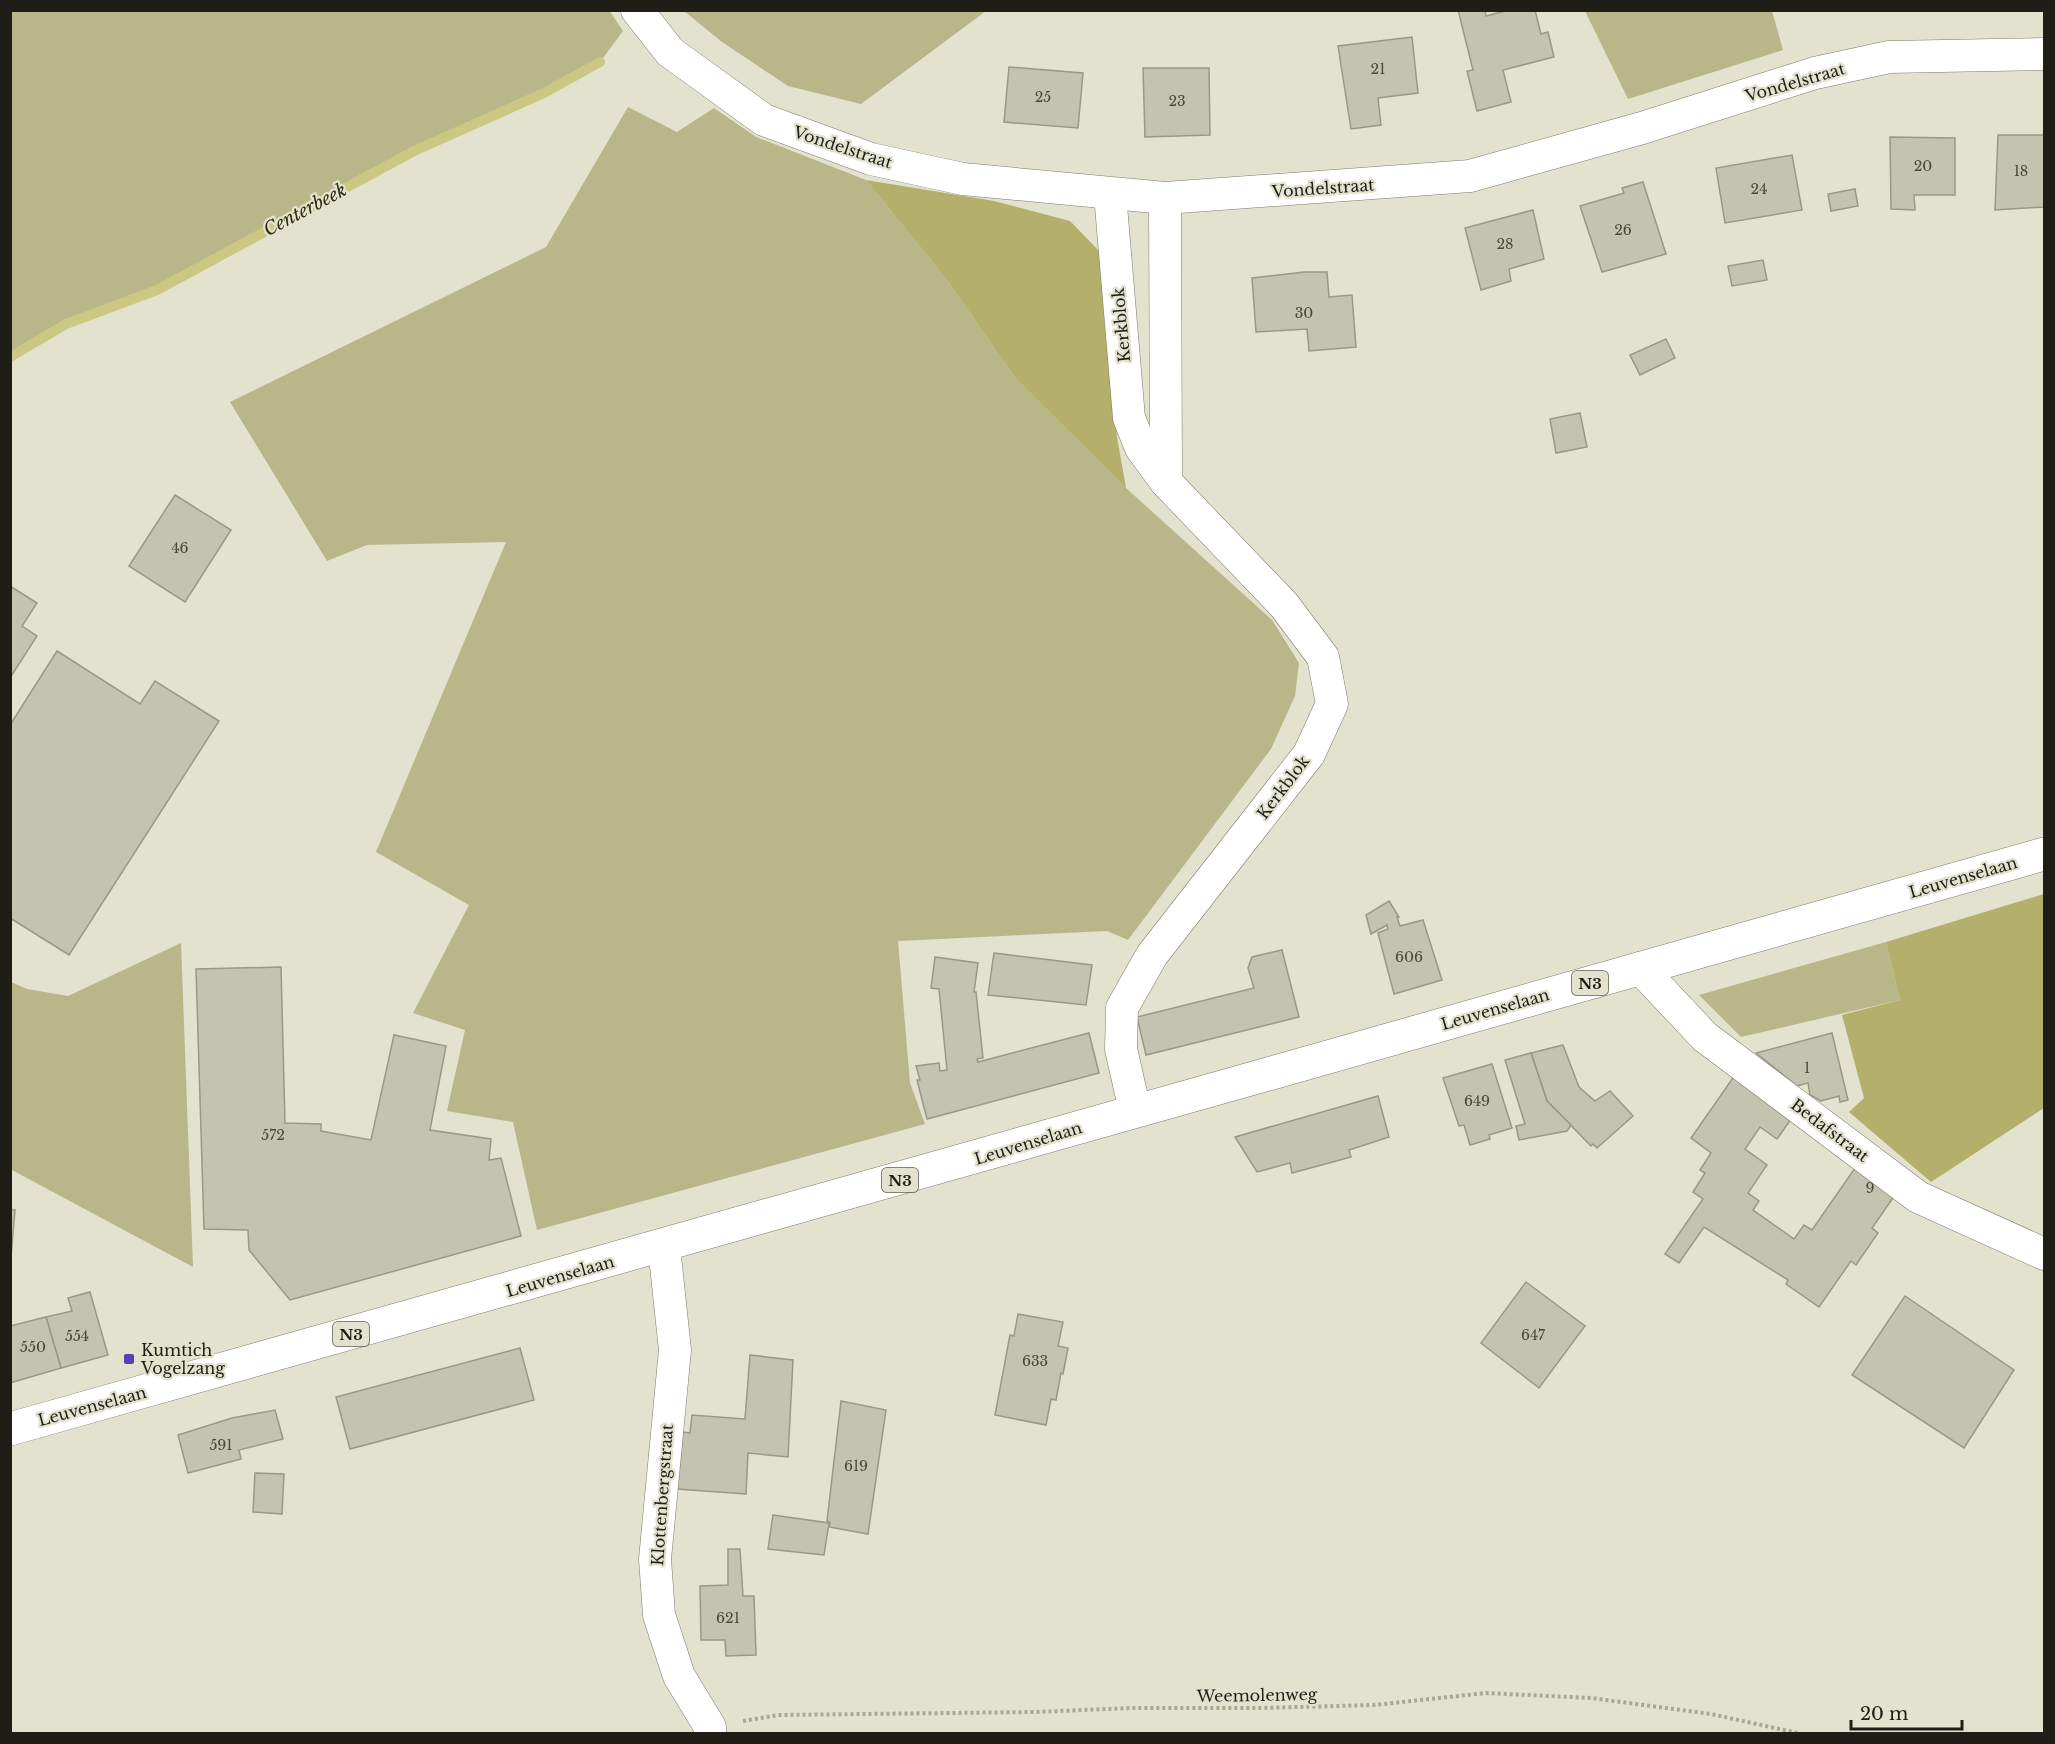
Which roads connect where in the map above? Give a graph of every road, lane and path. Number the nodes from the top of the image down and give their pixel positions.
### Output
1 (637, 10) edge
2 (2044, 54) edge
3 (1110, 194) junction
4 (1166, 198) junction
5 (1167, 482) junction
6 (2044, 854) edge
7 (1640, 968) junction
8 (1135, 1111) junction
9 (664, 1247) junction
10 (2044, 1254) edge
11 (10, 1429) edge
12 (710, 1730) edge
13 (1802, 1734) edge

1 - 3 street, Vondelstraat
2 - 4 street, Vondelstraat
3 - 4 street, Vondelstraat
3 - 5 street, Kerkblok
4 - 5 street
5 - 8 street, Kerkblok
6 - 7 main road, Leuvenselaan / N3
7 - 8 main road, Leuvenselaan / N3
7 - 10 street, Bedafstraat
8 - 9 main road, Leuvenselaan / N3
9 - 11 main road, Leuvenselaan / N3
9 - 12 street, Klottenbergstraat
12 - 13 path, Weemolenweg

